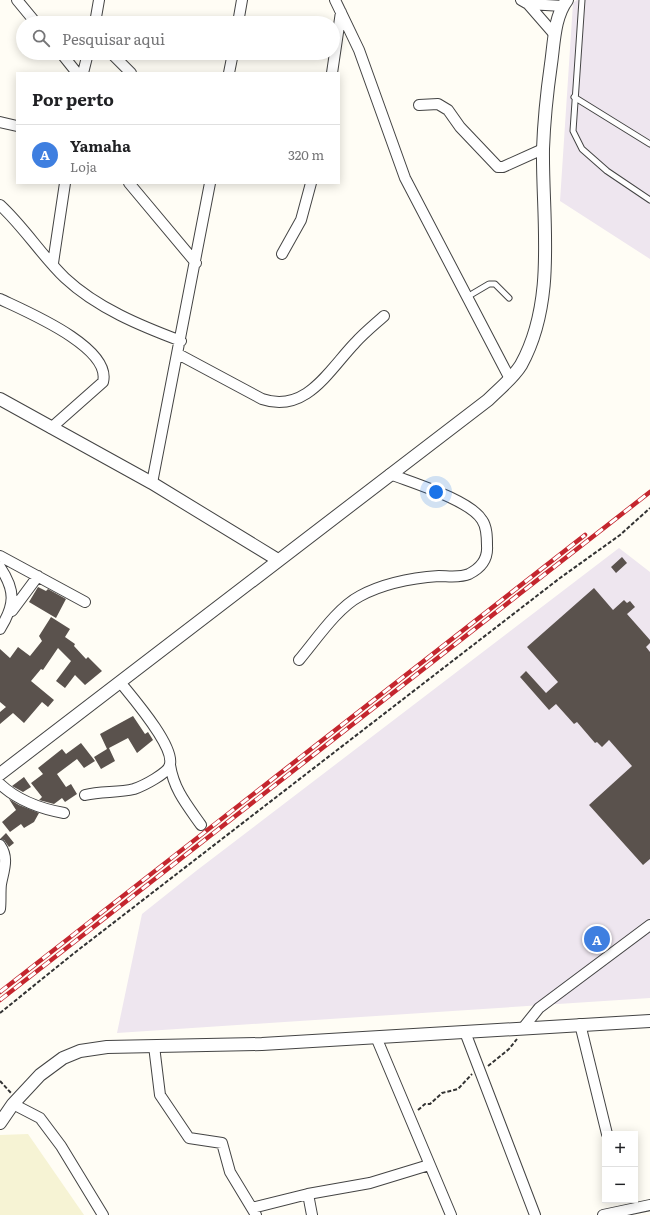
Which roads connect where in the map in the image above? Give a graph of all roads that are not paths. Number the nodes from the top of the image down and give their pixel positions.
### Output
1 (17, 0) edge
2 (99, 0) edge
3 (242, 0) edge
4 (335, 0) edge
5 (582, 0) edge
6 (524, 2) edge
7 (565, 3) edge
8 (341, 12) junction
9 (30, 16) edge
10 (96, 16) edge
11 (239, 16) edge
12 (340, 19) edge
13 (555, 35) junction
14 (67, 60) edge
15 (86, 60) edge
16 (118, 60) edge
17 (232, 60) edge
18 (334, 60) edge
19 (77, 72) edge
20 (83, 72) edge
21 (130, 72) edge
22 (229, 72) edge
23 (332, 72) edge
24 (574, 97) junction
25 (419, 105) dead end
26 (0, 122) edge
27 (16, 126) edge
28 (650, 144) edge
29 (543, 149) junction
30 (65, 184) edge
31 (130, 184) edge
32 (210, 184) edge
33 (311, 184) edge
34 (650, 200) edge
35 (0, 205) edge
36 (282, 254) dead end
37 (53, 263) junction
38 (196, 263) junction
39 (467, 297) junction
40 (508, 298) dead end
41 (0, 299) edge
42 (384, 316) dead end
43 (181, 341) junction
44 (178, 354) junction
45 (510, 379) junction
46 (0, 399) edge
47 (51, 428) junction
48 (390, 474) junction
49 (152, 483) junction
50 (0, 556) edge
51 (278, 560) junction
52 (0, 567) edge
53 (38, 576) junction
54 (85, 602) dead end
55 (2, 625) edge
56 (299, 660) dead end
57 (120, 682) junction
58 (170, 765) junction
59 (0, 774) edge
60 (0, 784) edge
61 (85, 794) dead end
62 (64, 813) dead end
63 (201, 825) dead end
64 (0, 844) edge
65 (0, 909) edge
66 (650, 925) edge
67 (650, 1021) edge
68 (580, 1024) junction
69 (523, 1028) junction
70 (465, 1032) junction
71 (376, 1038) junction
72 (154, 1046) junction
73 (15, 1101) junction
74 (0, 1122) edge
75 (606, 1131) edge
76 (429, 1165) junction
77 (308, 1194) junction
78 (650, 1204) edge
79 (625, 1208) edge
80 (254, 1212) edge
81 (103, 1215) edge
82 (312, 1215) edge
83 (451, 1215) edge
84 (535, 1215) edge
85 (603, 1215) edge

1 - 9 street
2 - 10 street
3 - 11 street
4 - 8 street
5 - 24 lane
6 - 7 street
6 - 13 street
7 - 13 street
8 - 12 street
8 - 39 street
13 - 29 street
14 - 19 street
15 - 20 street
16 - 21 street
17 - 22 street
18 - 23 street
24 - 28 lane
24 - 34 lane
25 - 29 street
26 - 27 street
29 - 45 street
30 - 37 street
31 - 38 street
32 - 38 street
33 - 36 street
35 - 37 street
37 - 43 street
38 - 43 street
39 - 40 lane
39 - 45 street
41 - 47 street
42 - 44 street
43 - 44 street
44 - 49 street
45 - 48 street
46 - 47 street
47 - 49 street
48 - 51 street
48 - 56 street
49 - 51 street
50 - 53 street
51 - 57 street
52 - 55 street
53 - 54 street
53 - 55 street
57 - 58 street
57 - 59 street
58 - 61 street
58 - 63 street
60 - 62 street
64 - 65 street
66 - 69 street
67 - 68 street
68 - 69 street
68 - 75 street
69 - 70 street
70 - 71 street
70 - 84 street
71 - 72 street
71 - 76 street
72 - 73 street
72 - 80 street
73 - 74 street
73 - 81 street
76 - 77 street
76 - 83 street
77 - 80 street
77 - 82 street
78 - 79 street
79 - 85 street

